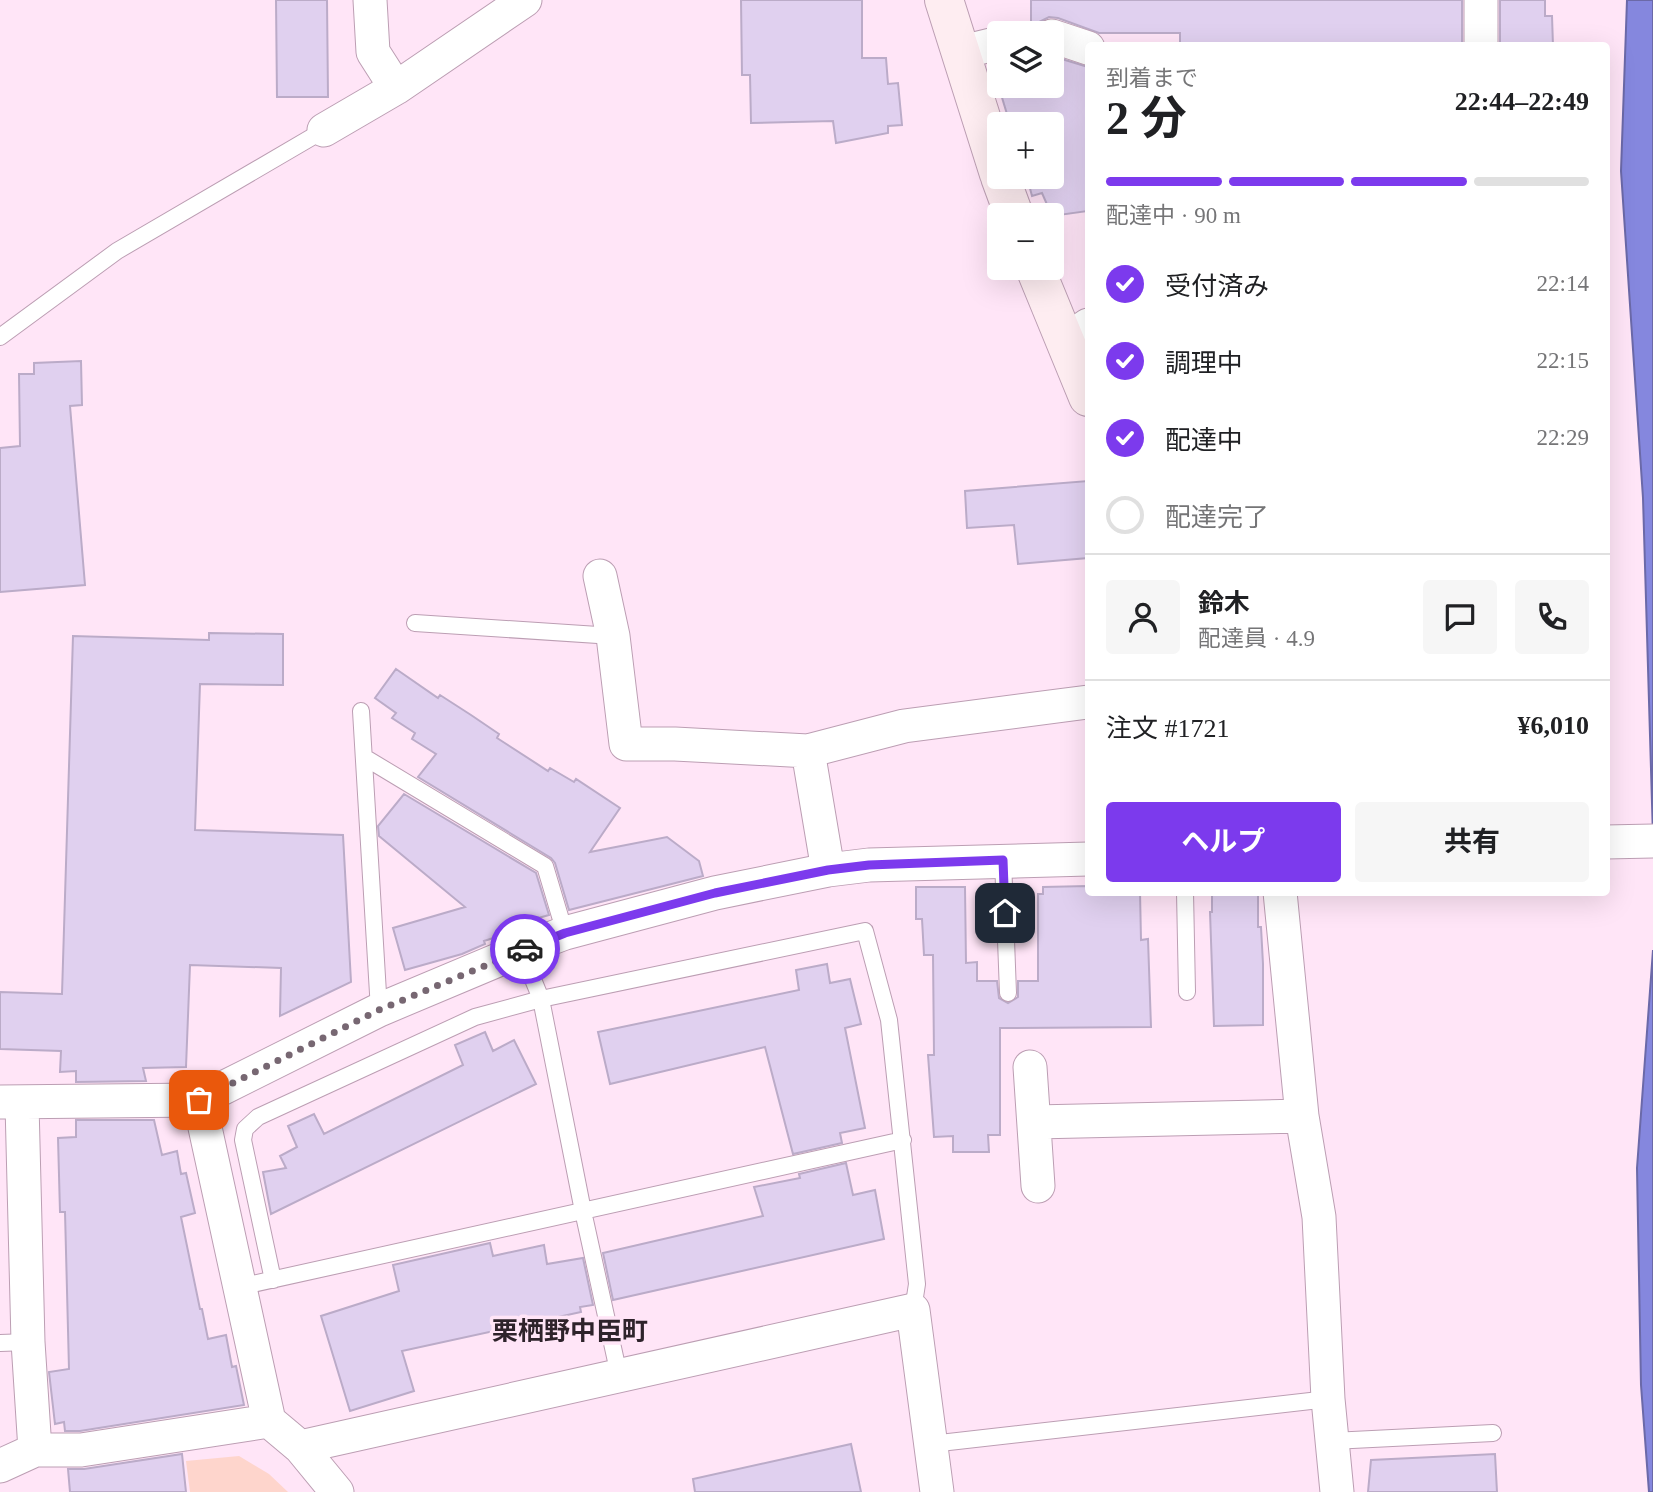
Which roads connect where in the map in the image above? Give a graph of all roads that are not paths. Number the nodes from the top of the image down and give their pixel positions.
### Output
1 (370, 0) edge
2 (525, 0) edge
3 (944, 0) edge
4 (1481, 0) edge
5 (1064, 40) edge
6 (1481, 42) edge
7 (987, 46) edge
8 (1085, 47) edge
9 (962, 52) junction
10 (396, 88) junction
11 (324, 130) joint
12 (987, 134) edge
13 (1043, 280) edge
14 (1077, 333) edge
15 (0, 337) edge
16 (1085, 380) edge
17 (600, 576) dead end
18 (415, 623) dead end
19 (613, 636) junction
20 (1085, 702) edge
21 (361, 711) dead end
22 (808, 751) junction
23 (364, 757) junction
24 (1653, 841) edge
25 (1610, 842) edge
26 (1085, 859) edge
27 (1003, 860) junction
28 (828, 870) junction
29 (1185, 896) edge
30 (1280, 896) edge
31 (565, 933) junction
32 (521, 950) junction
33 (1187, 992) dead end
34 (1008, 993) dead end
35 (541, 999) junction
36 (379, 1010) junction
37 (1030, 1067) dead end
38 (199, 1100) junction
39 (11, 1103) edge
40 (1302, 1116) junction
41 (1035, 1122) junction
42 (903, 1140) junction
43 (1038, 1186) dead end
44 (583, 1211) junction
45 (273, 1280) junction
46 (239, 1287) junction
47 (913, 1310) junction
48 (14, 1342) edge
49 (619, 1375) junction
50 (1328, 1399) junction
51 (270, 1421) junction
52 (1493, 1433) dead end
53 (1332, 1441) junction
54 (930, 1444) junction
55 (300, 1447) junction
56 (35, 1450) junction
57 (0, 1466) edge
58 (337, 1492) edge
59 (937, 1492) edge
60 (1337, 1492) edge

1 - 10 street
2 - 10 street
3 - 9 street
4 - 6 street
5 - 8 street
7 - 9 street
9 - 12 street
10 - 11 street
11 - 15 lane
13 - 14 street
14 - 16 street
17 - 19 street
18 - 19 lane
19 - 22 street
20 - 22 street
21 - 23 lane
22 - 28 street
23 - 31 lane
23 - 36 lane
24 - 25 street
26 - 27 street
27 - 28 street
27 - 34 lane
28 - 31 street
29 - 33 lane
30 - 40 street
31 - 32 street
32 - 35 lane
32 - 36 street
35 - 42 lane
35 - 44 lane
35 - 45 lane
36 - 38 street
37 - 41 street
38 - 39 street
38 - 46 street
39 - 48 street
40 - 41 street
40 - 50 street
41 - 43 street
42 - 44 lane
42 - 47 lane
44 - 45 lane
44 - 49 lane
45 - 46 lane
46 - 51 street
47 - 49 street
47 - 54 street
48 - 56 street
49 - 55 street
50 - 53 street
50 - 54 lane
51 - 55 street
51 - 56 street
52 - 53 lane
53 - 60 street
54 - 59 street
55 - 58 street
56 - 57 street

